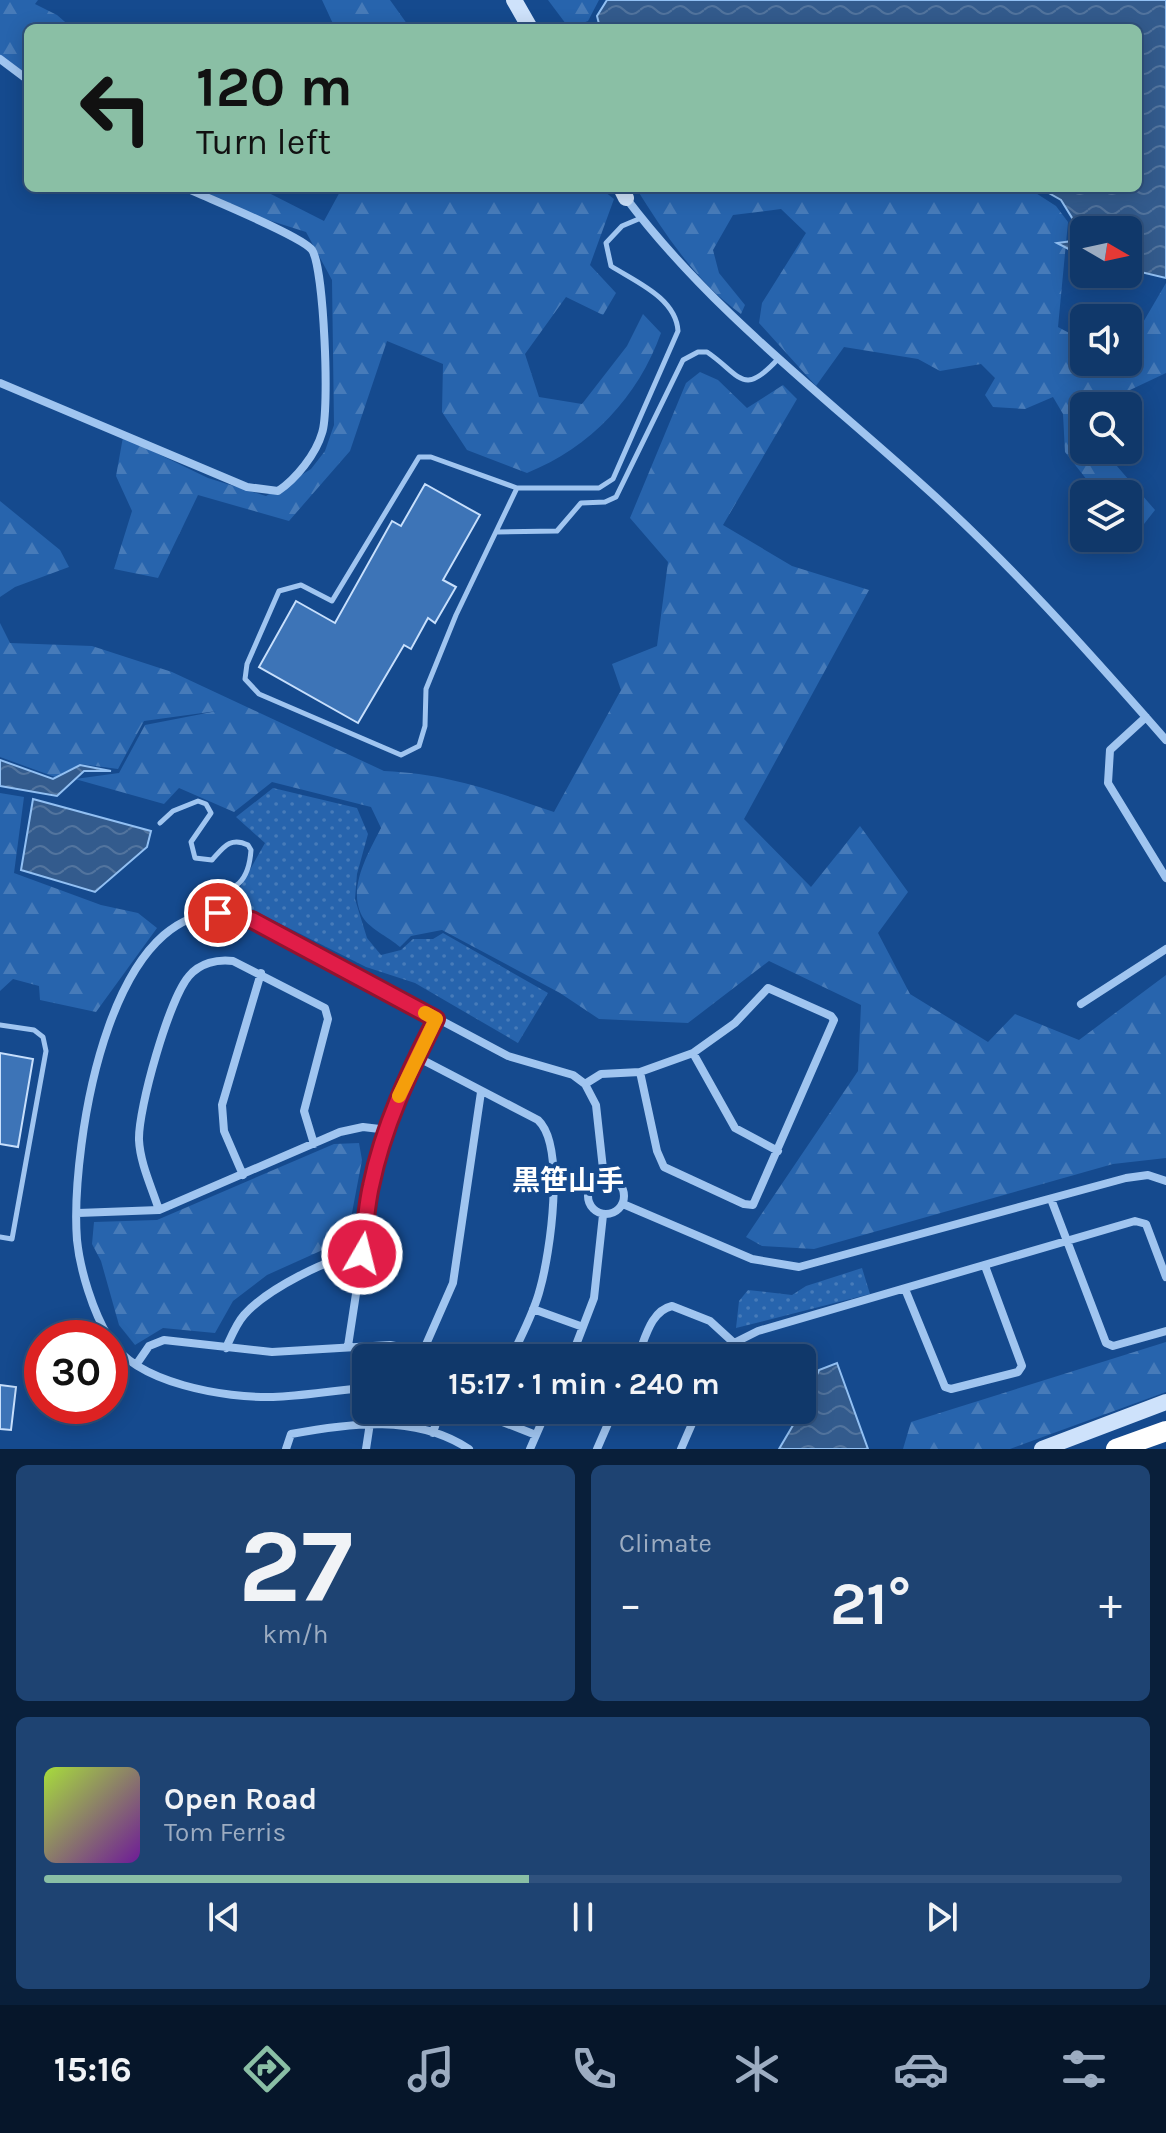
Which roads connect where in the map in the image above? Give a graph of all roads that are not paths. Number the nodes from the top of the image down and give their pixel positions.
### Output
1 (514, 0) edge
2 (528, 24) edge
3 (0, 59) edge
4 (24, 77) edge
5 (195, 192) edge
6 (623, 193) edge
7 (641, 218) junction
8 (778, 359) junction
9 (0, 383) edge
10 (517, 488) junction
11 (497, 532) junction
12 (1146, 717) junction
13 (1166, 740) edge
14 (160, 823) dead end
15 (1166, 878) edge
16 (190, 920) junction
17 (1166, 949) edge
18 (261, 973) junction
19 (1081, 1004) dead end
20 (436, 1019) junction
21 (0, 1025) edge
22 (693, 1053) junction
23 (417, 1057) junction
24 (640, 1072) junction
25 (585, 1084) junction
26 (481, 1092) junction
27 (388, 1130) junction
28 (314, 1144) junction
29 (778, 1151) junction
30 (243, 1175) junction
31 (604, 1178) junction
32 (1166, 1181) edge
33 (1051, 1199) junction
34 (623, 1204) junction
35 (159, 1210) junction
36 (78, 1213) junction
37 (603, 1215) junction
38 (0, 1237) edge
39 (1067, 1240) junction
40 (362, 1254) junction
41 (985, 1266) junction
42 (1166, 1277) edge
43 (905, 1289) junction
44 (533, 1309) junction
45 (103, 1320) edge
46 (583, 1327) junction
47 (1166, 1331) edge
48 (734, 1343) joint
49 (426, 1344) edge
50 (517, 1344) edge
51 (576, 1344) edge
52 (643, 1344) edge
53 (348, 1346) junction
54 (352, 1346) edge
55 (226, 1348) junction
56 (128, 1357) edge
57 (136, 1365) junction
58 (352, 1389) edge
59 (1166, 1402) edge
60 (363, 1424) edge
61 (370, 1424) edge
62 (376, 1424) edge
63 (436, 1424) edge
64 (508, 1424) edge
65 (541, 1424) edge
66 (608, 1424) edge
67 (692, 1424) edge
68 (1166, 1431) edge
69 (433, 1433) junction
70 (536, 1435) junction
71 (286, 1449) edge
72 (366, 1449) edge
73 (469, 1449) edge
74 (530, 1449) edge
75 (597, 1449) edge
76 (681, 1449) edge
77 (1042, 1449) edge
78 (1116, 1449) edge

1 - 2 street
3 - 4 street
5 - 9 street
6 - 7 street
7 - 8 street
7 - 10 lane
8 - 11 lane
8 - 12 street
10 - 11 lane
10 - 11 lane
12 - 13 street
12 - 15 street
14 - 16 lane
16 - 20 street
16 - 36 street
17 - 19 street
18 - 28 street
18 - 30 street
18 - 35 street
20 - 23 street
20 - 25 street
21 - 38 lane
22 - 24 street
22 - 29 street
22 - 29 street
23 - 26 street
23 - 27 street
24 - 25 street
24 - 29 street
25 - 31 street
26 - 44 street
26 - 49 street
27 - 28 street
27 - 40 street
28 - 30 street
30 - 35 street
31 - 34 street
31 - 37 street
32 - 33 street
33 - 34 street
33 - 39 street
34 - 37 street
35 - 36 street
36 - 45 street
37 - 46 street
39 - 41 street
39 - 42 street
39 - 47 street
40 - 53 street
40 - 55 street
41 - 43 street
41 - 43 street
43 - 48 street
44 - 46 street
44 - 50 street
46 - 51 street
48 - 52 street
53 - 54 street
53 - 55 street
55 - 57 street
56 - 57 street
57 - 58 street
59 - 77 street
60 - 71 street
61 - 72 street
62 - 69 street
63 - 69 street
64 - 70 street
65 - 70 street
66 - 75 street
67 - 76 street
68 - 78 highway
69 - 73 street
70 - 74 street

